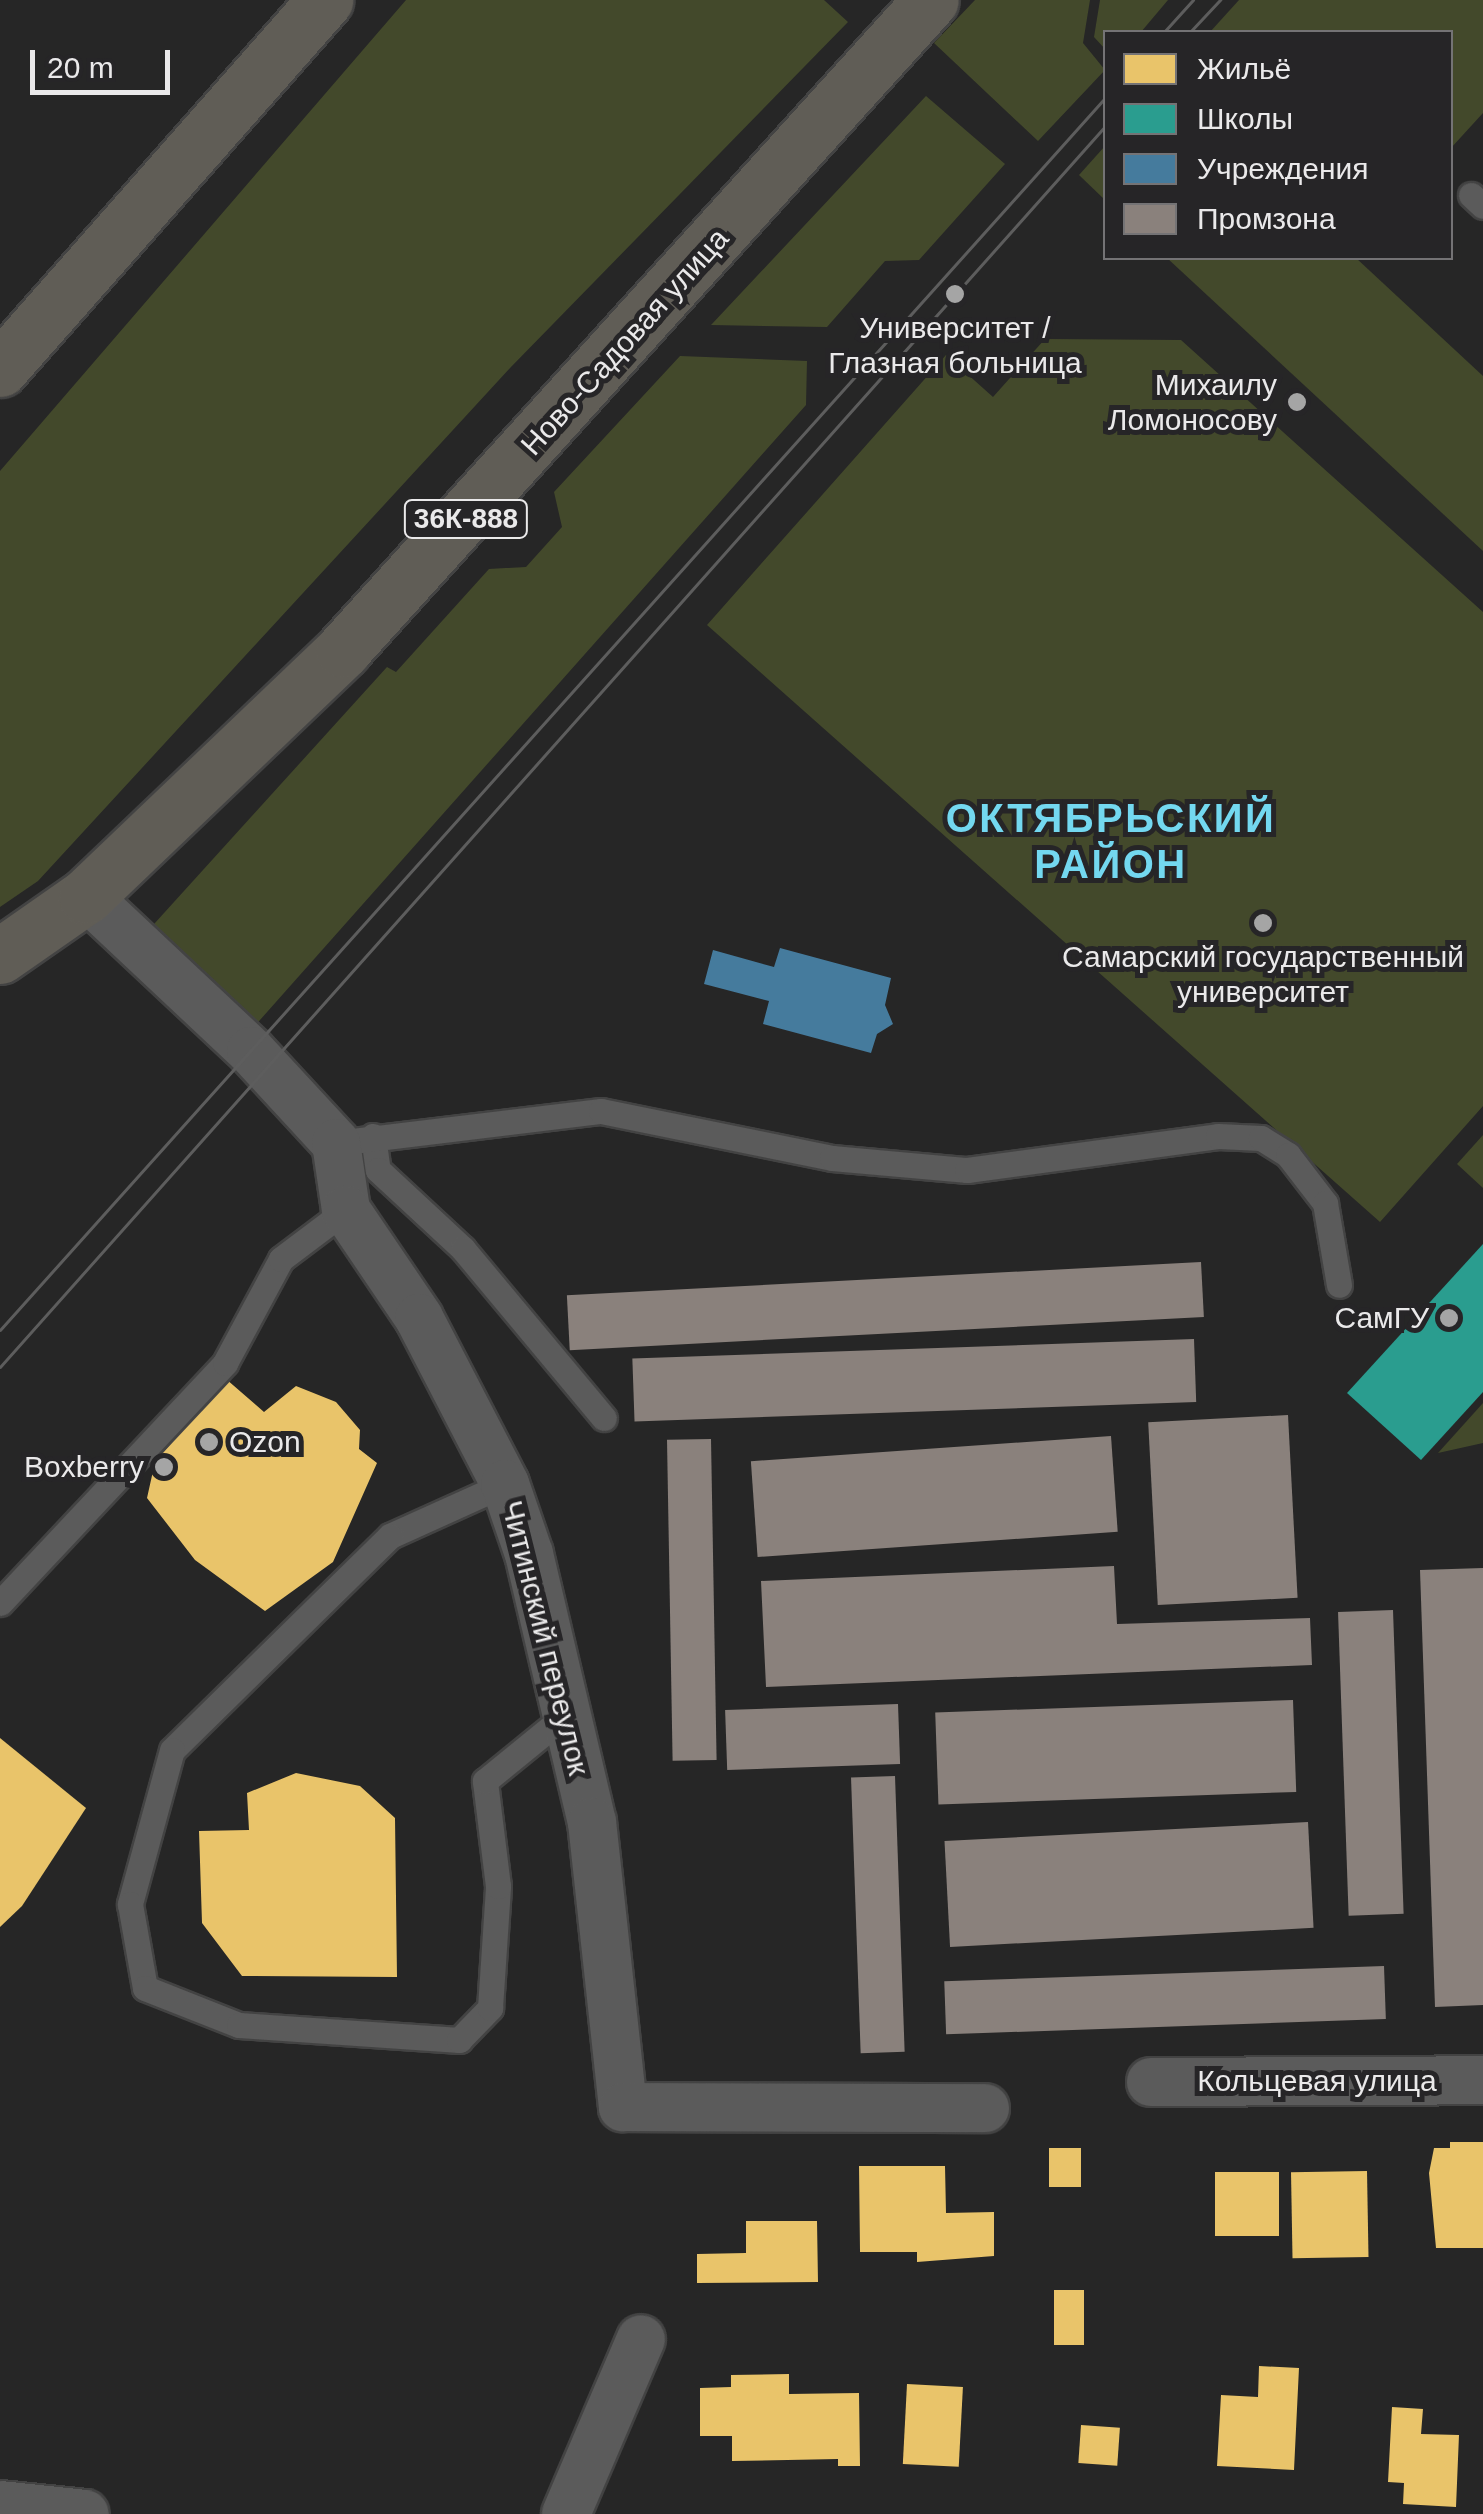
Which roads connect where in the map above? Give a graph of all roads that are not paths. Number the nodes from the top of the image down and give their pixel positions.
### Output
1 (325, 0) edge
2 (930, 0) edge
3 (0, 369) edge
4 (86, 896) junction
5 (0, 956) edge
6 (355, 1139) junction
7 (346, 1210) junction
8 (1339, 1285) dead end
9 (604, 1418) dead end
10 (505, 1484) junction
11 (0, 1602) edge
12 (566, 1715) junction
13 (1483, 2080) edge
14 (1151, 2082) dead end
15 (985, 2108) dead end
16 (641, 2338) dead end
17 (0, 2505) edge
18 (85, 2514) edge
19 (566, 2514) edge

1 - 3 main road
2 - 4 main road, Ново-Садовая улица / 36К-888
4 - 5 main road, Ново-Садовая улица / 36К-888
4 - 6 street
6 - 7 street, Читинский переулок
6 - 8 lane
6 - 9 lane
7 - 10 street, Читинский переулок
7 - 11 lane
10 - 12 street, Читинский переулок
10 - 12 lane
12 - 15 street, Читинский переулок
13 - 14 street, Кольцевая улица
16 - 19 street
17 - 18 street

